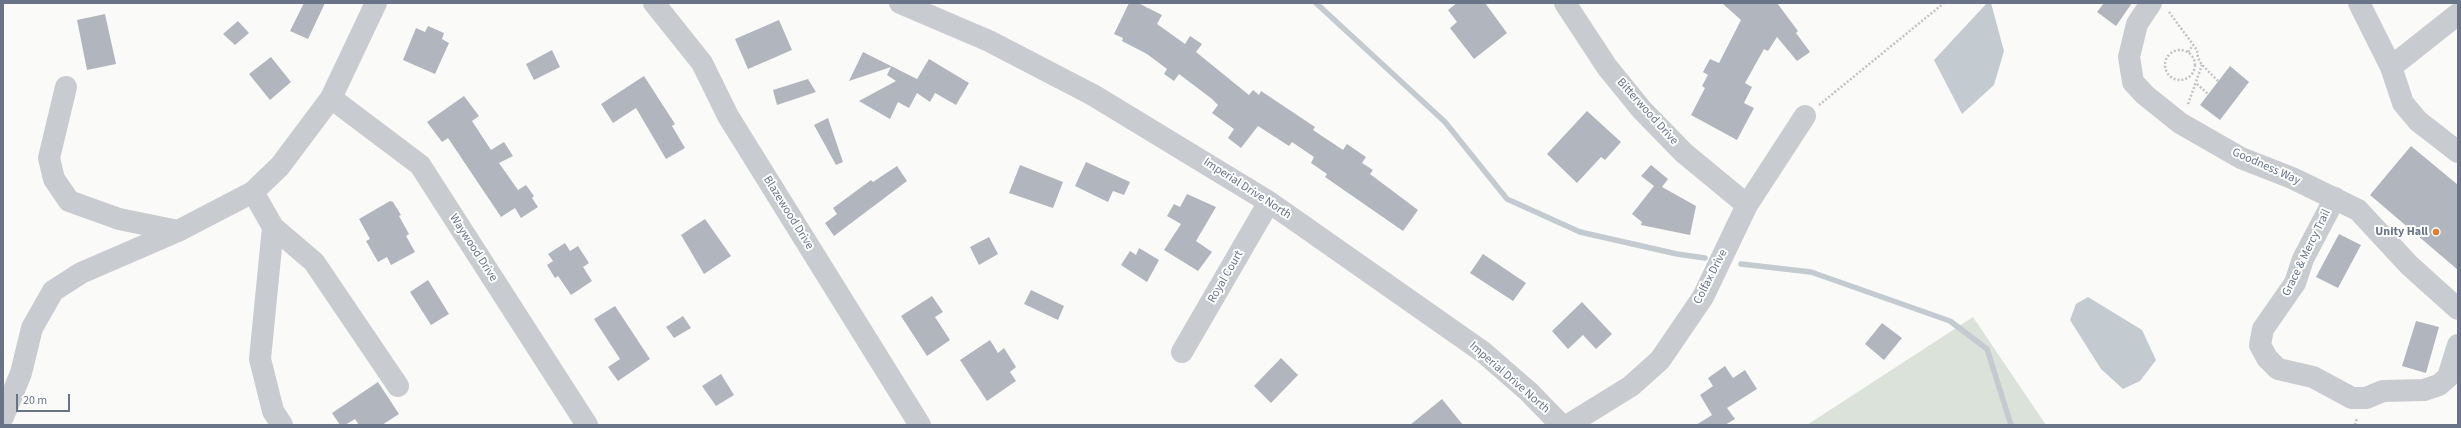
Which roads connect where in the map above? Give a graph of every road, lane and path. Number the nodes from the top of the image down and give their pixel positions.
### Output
1 (376, 3) edge
2 (654, 3) edge
3 (900, 3) edge
4 (1565, 3) edge
5 (1944, 3) edge
6 (2358, 3) edge
7 (2158, 5) edge
8 (2458, 14) edge
9 (2193, 45) junction
10 (2187, 52) junction
11 (2202, 66) junction
12 (2391, 68) junction
13 (2218, 81) dead end
14 (2197, 84) junction
15 (66, 87) dead end
16 (2208, 94) dead end
17 (331, 98) junction
18 (2186, 107) dead end
19 (1805, 116) joint
20 (2458, 152) edge
21 (253, 192) junction
22 (2335, 198) junction
23 (1269, 202) junction
24 (1746, 205) junction
25 (272, 227) junction
26 (178, 231) junction
27 (2458, 309) edge
28 (2458, 345) edge
29 (1182, 352) dead end
30 (398, 386) dead end
31 (3, 417) edge
32 (282, 425) edge
33 (587, 425) edge
34 (920, 425) edge
35 (1561, 425) edge
36 (1568, 425) edge

1 - 17 street
2 - 34 street, Blazewood Drive
3 - 23 street, Imperial Drive North
4 - 24 street, Bitterwood Drive
5 - 19 path
6 - 12 street
7 - 9 path
7 - 22 street, Goodness Way
8 - 12 street
9 - 10 path
9 - 11 path
10 - 10 path
11 - 13 path
11 - 14 path
12 - 20 street
14 - 16 path
14 - 18 path
15 - 26 street
17 - 21 street
17 - 33 street, Waywood Drive
19 - 24 street, Colfax Drive
21 - 25 street
21 - 26 street
22 - 27 street, Goodness Way
22 - 28 street, Grace & Mercy Trail
23 - 29 street, Royal Court
23 - 35 street, Imperial Drive North
24 - 36 street, Colfax Drive
25 - 30 street
25 - 32 street
26 - 31 street

